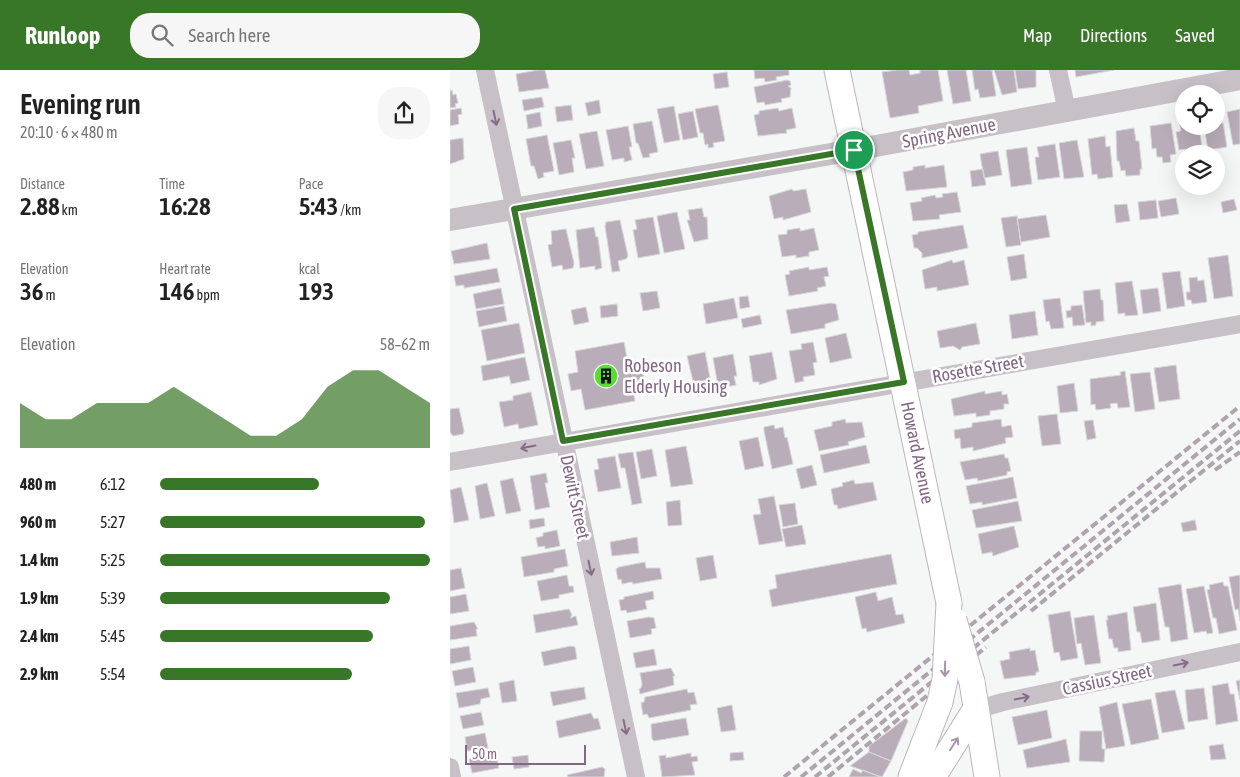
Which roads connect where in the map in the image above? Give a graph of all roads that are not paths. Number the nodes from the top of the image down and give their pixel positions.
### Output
1 (485, 70) edge
2 (837, 70) edge
3 (1058, 70) edge
4 (1240, 79) edge
5 (1067, 111) junction
6 (854, 150) junction
7 (514, 209) junction
8 (450, 220) edge
9 (1240, 324) edge
10 (904, 382) junction
11 (563, 441) junction
12 (450, 462) edge
13 (949, 603) junction
14 (1240, 652) edge
15 (975, 710) junction
16 (450, 767) edge
17 (452, 777) edge
18 (636, 777) edge
19 (911, 777) edge
20 (933, 777) edge
21 (987, 777) edge

1 -> 7 street, Dewitt Street
2 - 6 main road, Howard Avenue
3 - 5 street
4 - 5 street, Spring Avenue
5 - 6 street, Spring Avenue
6 - 7 street, Spring Avenue
6 - 10 main road, Howard Avenue
7 - 8 street, Spring Avenue
7 - 11 street, Dewitt Street
9 - 10 street, Rosette Street
10 - 11 street, Rosette Street
10 - 13 main road, Howard Avenue
11 -> 12 street, Rosette Street
11 -> 18 street, Dewitt Street
13 - 15 main road, Howard Avenue, bridge
13 -> 19 main road, bridge
15 -> 14 street, Cassius Street
20 -> 15 main road
15 - 21 main road, Howard Avenue
16 - 17 street

